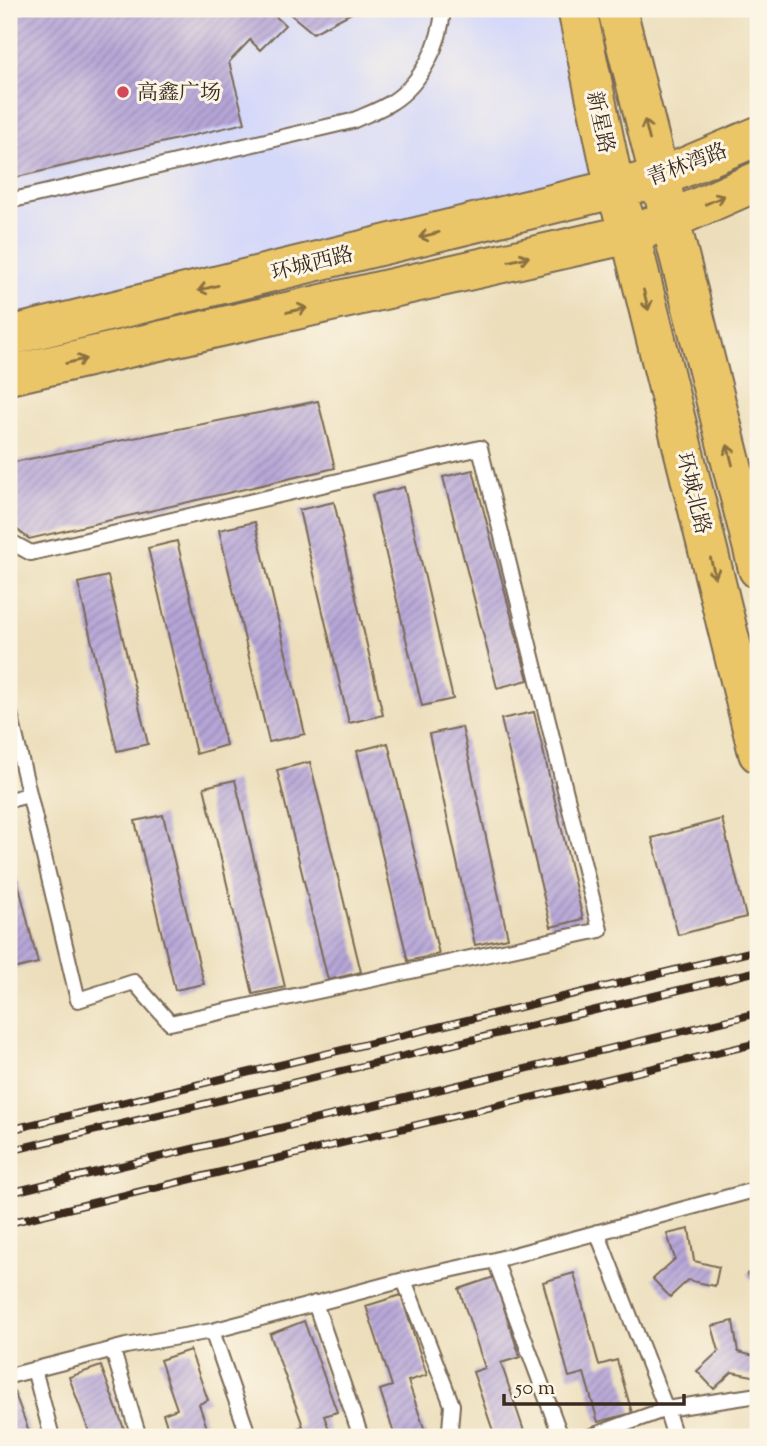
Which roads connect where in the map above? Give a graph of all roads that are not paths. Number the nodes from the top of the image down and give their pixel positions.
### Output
1 (443, 9) edge
2 (578, 9) edge
3 (617, 9) edge
4 (758, 136) edge
5 (659, 178) junction
6 (758, 181) edge
7 (615, 190) junction
8 (9, 201) edge
9 (672, 219) junction
10 (630, 234) junction
11 (9, 336) edge
12 (9, 374) edge
13 (9, 541) edge
14 (758, 569) edge
15 (9, 709) edge
16 (758, 753) edge
17 (29, 795) junction
18 (9, 800) edge
19 (758, 1189) edge
20 (597, 1232) junction
21 (495, 1260) junction
22 (404, 1280) junction
23 (314, 1303) junction
24 (212, 1331) junction
25 (113, 1351) junction
26 (34, 1369) junction
27 (9, 1376) edge
28 (758, 1395) edge
29 (666, 1409) junction
30 (52, 1437) edge
31 (139, 1437) edge
32 (249, 1437) edge
33 (361, 1437) edge
34 (454, 1437) edge
35 (561, 1437) edge
36 (589, 1437) edge
37 (675, 1437) edge

1 - 8 lane
2 - 7 main road, 新星路
5 -> 3 main road, 新星路
4 - 5 main road, 青林湾路
5 - 7 main road, 青林湾路
5 - 9 main road, 新星路
9 -> 6 main road, 青林湾路
7 - 10 main road, 新星路
7 -> 11 main road, 环城西路
9 - 10 main road, 青林湾路
14 -> 9 main road
12 -> 10 main road, 青林湾路
10 -> 16 main road, 环城北路
13 - 17 lane
15 - 17 lane
17 - 18 lane
19 - 20 lane
20 - 21 lane
20 - 29 lane
21 - 22 lane
21 - 35 lane
22 - 23 lane
22 - 34 lane
23 - 24 lane
23 - 33 lane
24 - 25 lane
24 - 32 lane
25 - 26 lane
25 - 31 lane
26 - 27 lane
26 - 30 lane
28 - 29 lane
29 - 36 lane
29 - 37 lane

